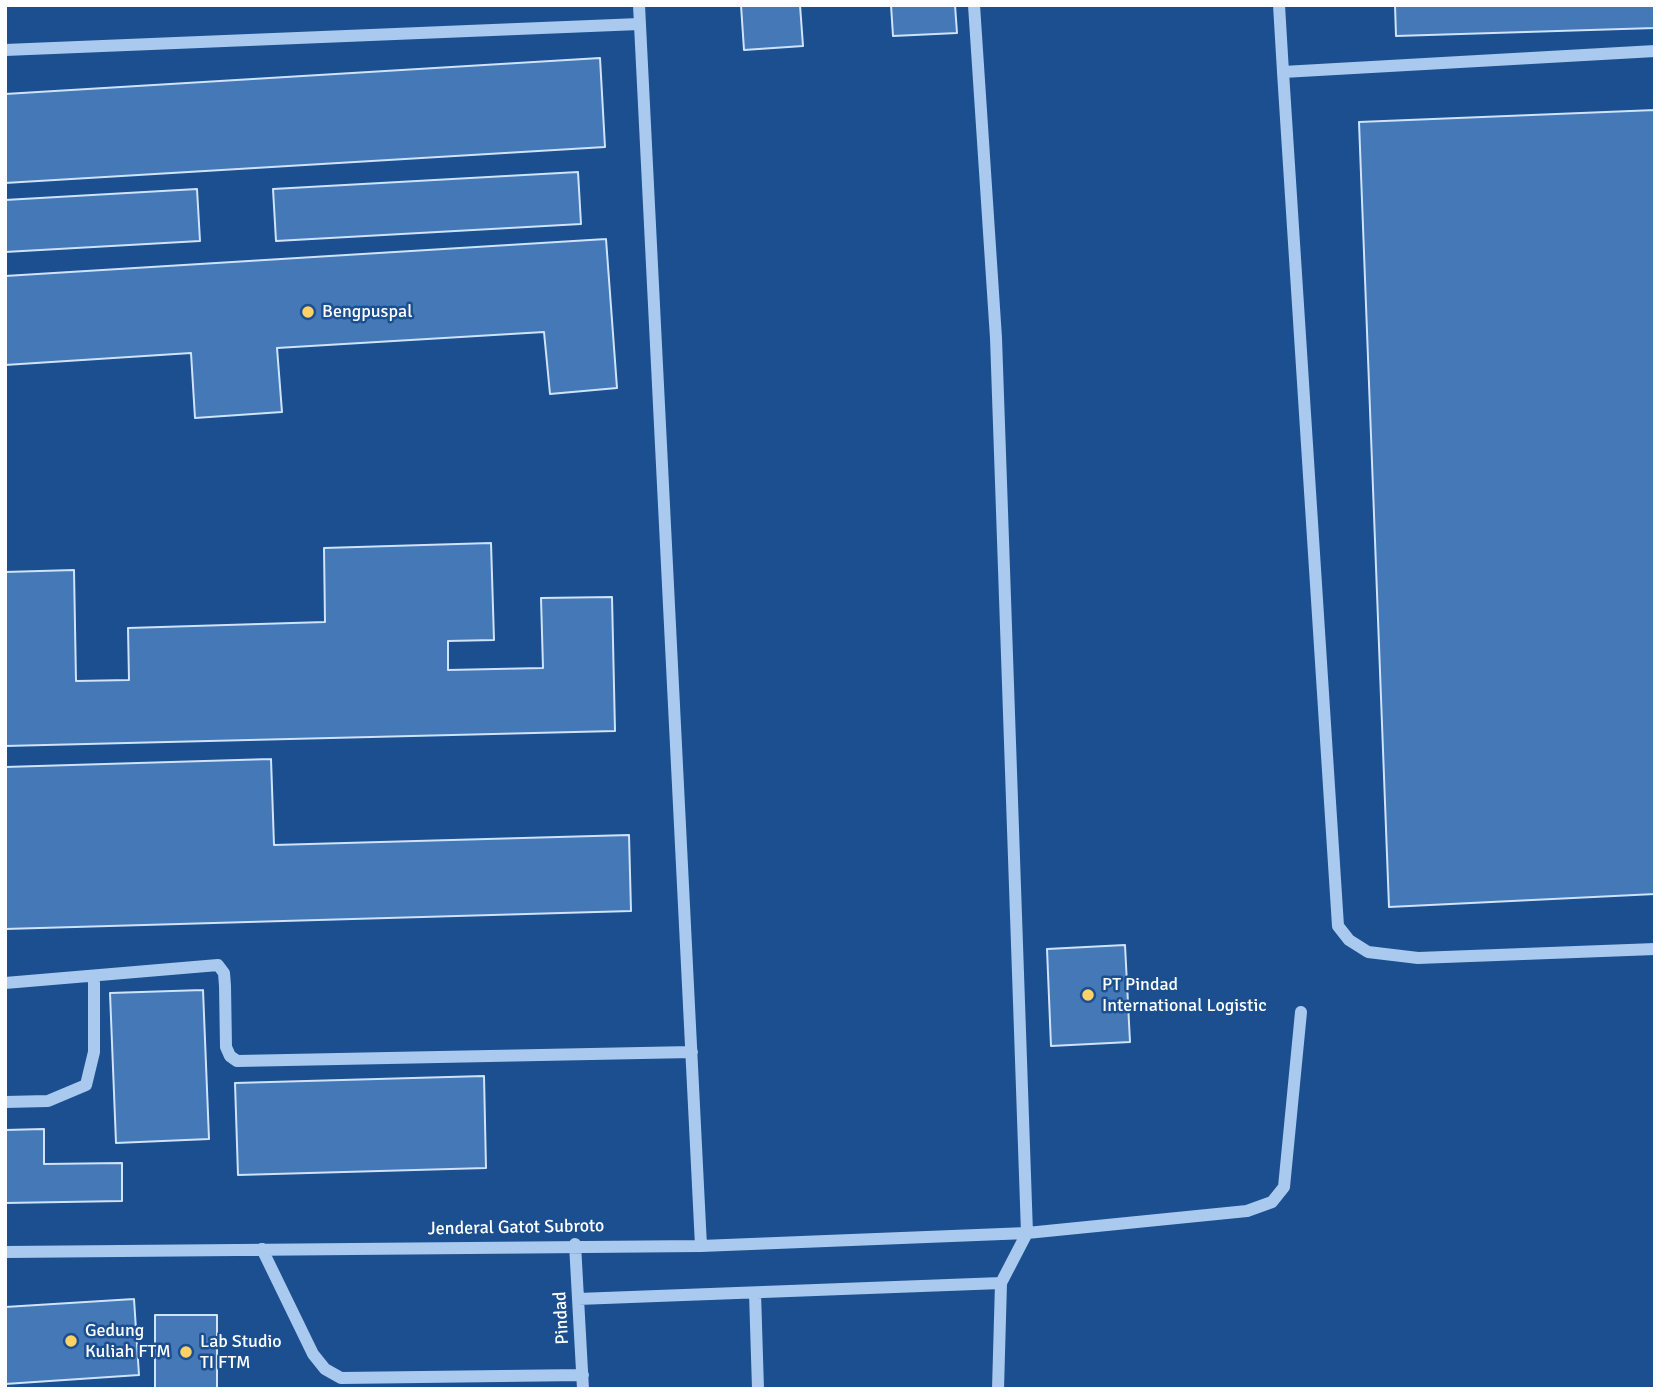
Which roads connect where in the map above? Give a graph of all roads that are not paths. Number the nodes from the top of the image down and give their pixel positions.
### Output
1 (639, 5) edge
2 (974, 5) edge
3 (1279, 5) edge
4 (639, 24) junction
5 (5, 50) edge
6 (1655, 51) edge
7 (1283, 72) junction
8 (1655, 949) edge
9 (94, 976) junction
10 (5, 983) edge
11 (1301, 1012) dead end
12 (692, 1052) junction
13 (5, 1102) edge
14 (1027, 1233) junction
15 (575, 1244) junction
16 (701, 1246) junction
17 (262, 1249) junction
18 (5, 1252) edge
19 (1000, 1283) junction
20 (755, 1293) junction
21 (578, 1299) junction
22 (583, 1375) junction
23 (583, 1389) edge
24 (758, 1389) edge
25 (998, 1389) edge

1 - 4 lane
2 - 14 lane
3 - 7 lane
4 - 5 lane
4 - 12 lane
6 - 7 lane
7 - 8 lane
9 - 10 lane
9 - 12 lane
9 - 13 lane
11 - 14 lane, Jenderal Gatot Subroto
12 - 16 lane
14 - 16 lane, Jenderal Gatot Subroto
14 - 19 lane
15 - 16 lane, Jenderal Gatot Subroto
15 - 17 lane, Jenderal Gatot Subroto
15 - 21 lane, Pindad
17 - 18 lane, Jenderal Gatot Subroto
17 - 22 lane
19 - 20 lane
19 - 25 lane
20 - 21 lane
20 - 24 lane
21 - 22 lane, Pindad
22 - 23 lane, Pindad

